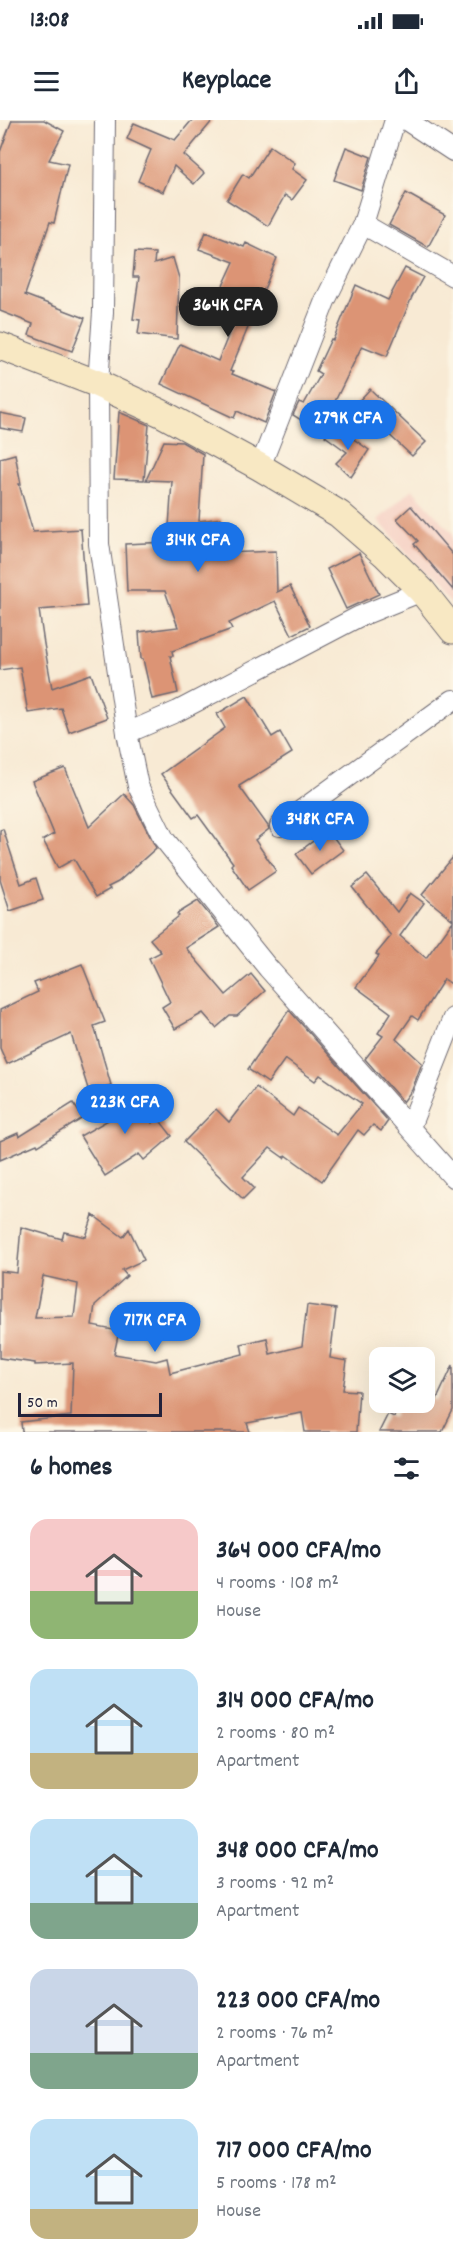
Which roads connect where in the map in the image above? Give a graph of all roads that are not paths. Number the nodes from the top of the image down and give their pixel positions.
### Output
1 (105, 120) edge
2 (395, 120) edge
3 (406, 120) edge
4 (453, 151) edge
5 (363, 224) junction
6 (453, 276) edge
7 (0, 346) edge
8 (98, 384) junction
9 (260, 467) junction
10 (422, 591) junction
11 (453, 630) edge
12 (453, 700) edge
13 (127, 733) junction
14 (280, 826) dead end
15 (453, 1018) edge
16 (410, 1127) junction
17 (453, 1177) edge

1 - 8 street
2 - 5 street
3 - 4 street
5 - 6 street
5 - 9 street
7 - 8 street
8 - 9 street
8 - 13 street
9 - 10 street
10 - 11 street
10 - 13 street
12 - 14 street
13 - 16 street
15 - 16 street
16 - 17 street

